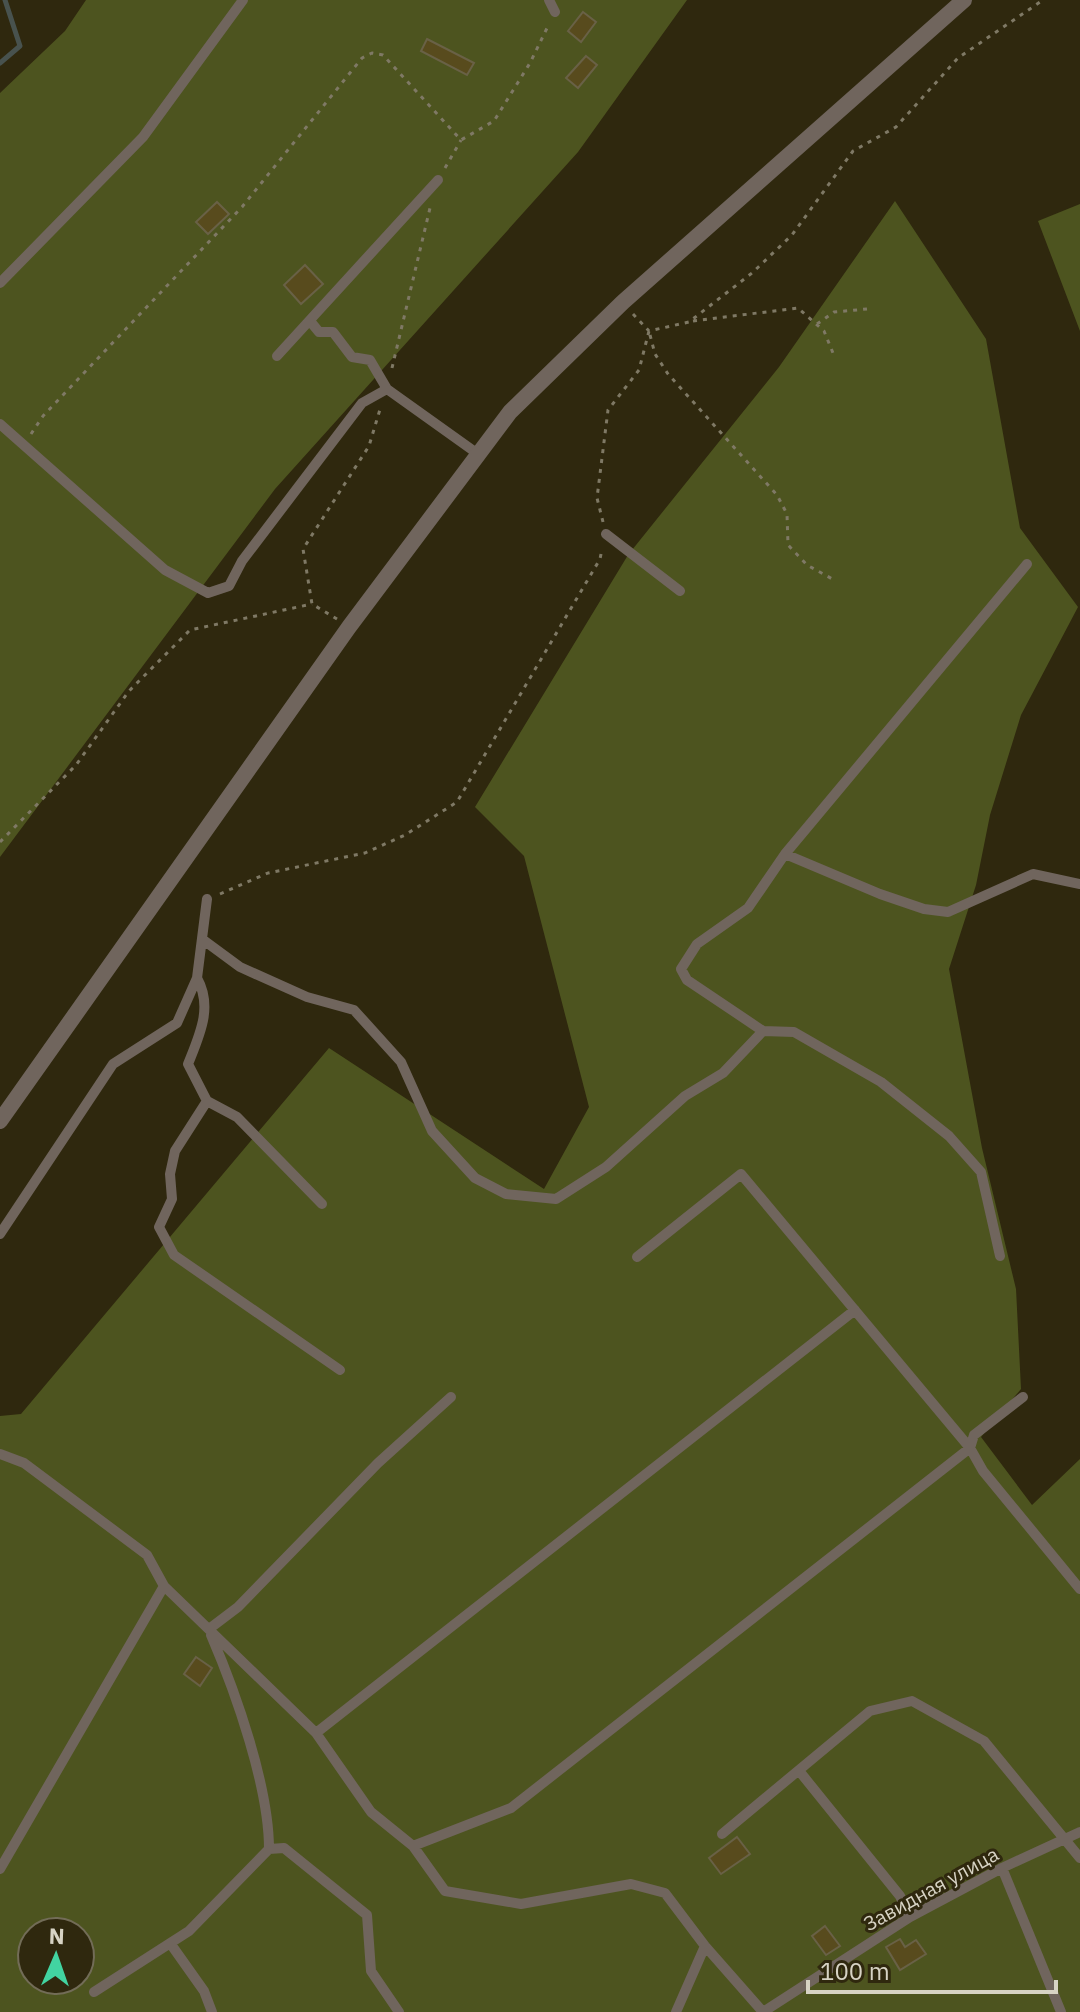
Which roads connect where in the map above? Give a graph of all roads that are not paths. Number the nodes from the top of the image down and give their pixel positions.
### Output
1 (243, 0) edge
2 (549, 0) edge
3 (964, 0) edge
4 (555, 12) road end
5 (438, 180) dead end
6 (0, 283) edge
7 (310, 321) junction
8 (277, 356) dead end
9 (387, 389) junction
10 (0, 424) edge
11 (478, 454) junction
12 (606, 534) road end
13 (1027, 564) dead end
14 (680, 591) dead end
15 (785, 854) junction
16 (1080, 884) edge
17 (207, 899) road end
18 (202, 939) junction
19 (197, 978) junction
20 (763, 1031) junction
21 (207, 1101) junction
22 (0, 1121) edge
23 (322, 1204) dead end
24 (0, 1234) edge
25 (1000, 1256) dead end
26 (637, 1257) dead end
27 (855, 1310) junction
28 (340, 1370) dead end
29 (451, 1397) dead end
30 (1023, 1397) dead end
31 (970, 1448) junction
32 (2, 1460) edge
33 (164, 1586) junction
34 (1080, 1589) edge
35 (209, 1629) junction
36 (316, 1733) junction
37 (800, 1772) junction
38 (1080, 1832) edge
39 (722, 1834) dead end
40 (1066, 1840) junction
41 (413, 1846) junction
42 (269, 1849) junction
43 (1080, 1858) edge
44 (1002, 1868) junction
45 (0, 1869) edge
46 (910, 1917) junction
47 (170, 1943) junction
48 (705, 1946) junction
49 (96, 1991) edge
50 (212, 2012) edge
51 (399, 2012) edge
52 (676, 2012) edge
53 (763, 2012) edge
54 (1061, 2012) edge

1 - 6 lane
2 - 4 lane
3 - 11 street
5 - 7 lane
7 - 8 lane
7 - 9 lane
9 - 10 lane
9 - 11 lane
11 - 22 street
12 - 14 lane
13 - 15 lane
15 - 16 lane
15 - 20 lane
17 - 18 lane
18 - 19 lane
18 - 20 lane
19 - 21 lane
19 - 24 lane
20 - 25 lane
21 - 23 lane
21 - 28 lane
26 - 27 lane
27 - 31 lane
27 - 36 lane
29 - 35 lane
30 - 31 lane
31 - 34 lane
31 - 41 lane
32 - 33 lane
33 - 35 lane
33 - 45 lane
35 - 36 lane
35 - 42 lane
36 - 41 lane
37 - 39 lane
37 - 40 lane
37 - 46 lane
38 - 40 lane, Завидная улица
40 - 43 lane
40 - 44 lane, Завидная улица
41 - 48 lane
42 - 47 lane
42 - 51 lane
44 - 46 lane, Завидная улица
44 - 54 lane
46 - 53 lane, Завидная улица
47 - 49 lane
47 - 50 lane
48 - 52 lane
48 - 53 lane

